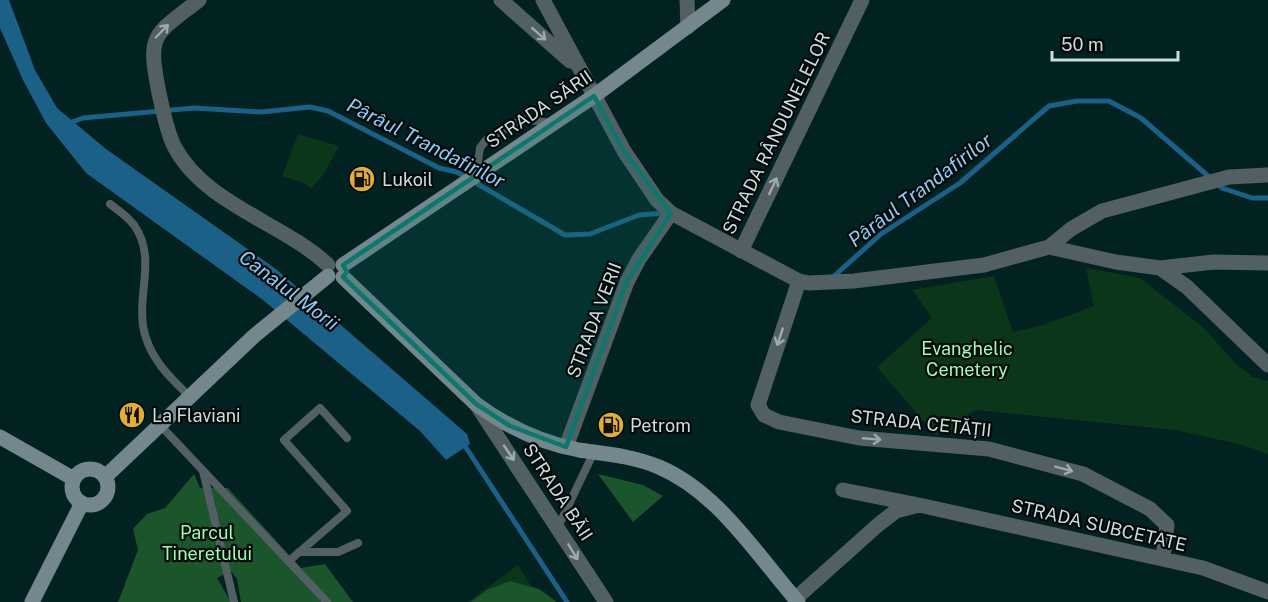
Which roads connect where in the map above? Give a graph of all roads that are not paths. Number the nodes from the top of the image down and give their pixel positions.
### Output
1 (199, 0) edge
2 (543, 0) edge
3 (687, 0) edge
4 (723, 0) edge
5 (862, 0) edge
6 (506, 1) edge
7 (688, 27) junction
8 (577, 67) junction
9 (594, 96) junction
10 (555, 123) junction
11 (478, 175) junction
12 (1268, 175) edge
13 (110, 204) dead end
14 (671, 213) junction
15 (744, 244) junction
16 (1049, 247) junction
17 (1268, 262) edge
18 (1160, 268) junction
19 (335, 271) junction
20 (798, 281) junction
21 (1268, 365) edge
22 (190, 397) junction
23 (476, 404) junction
24 (0, 422) edge
25 (160, 425) junction
26 (0, 437) edge
27 (348, 438) dead end
28 (18, 446) junction
29 (566, 447) junction
30 (594, 452) junction
31 (203, 469) junction
32 (105, 477) junction
33 (74, 479) junction
34 (843, 490) dead end
35 (82, 503) junction
36 (919, 505) junction
37 (558, 527) junction
38 (358, 543) dead end
39 (299, 552) junction
40 (1163, 558) junction
41 (289, 561) junction
42 (1268, 592) edge
43 (797, 600) edge
44 (32, 602) edge
45 (234, 602) edge
46 (327, 602) edge
47 (606, 602) edge

19 -> 1 street
2 - 8 street
3 - 7 street
4 - 7 main road, STRADA SĂRII
15 -> 5 street, STRADA RÂNDUNELELOR
6 -> 8 street
7 - 9 main road, STRADA SĂRII
8 - 9 street
9 - 10 main road, STRADA SĂRII
9 - 14 street
10 - 11 main road, STRADA SĂRII
10 - 11 lane
11 - 19 main road, STRADA SĂRII
12 - 16 street
13 - 22 lane
14 - 15 street
14 - 29 street, STRADA VERII
15 - 20 street
16 - 18 street
16 - 20 street
17 - 18 street
18 - 21 street
19 - 22 main road, STRADA SĂRII
19 - 23 main road
20 -> 40 street, STRADA CETĂȚII
22 - 25 main road, STRADA SĂRII
23 - 29 main road
23 -> 37 street, STRADA BĂII
24 - 28 main road
25 - 31 lane
25 - 32 main road, STRADA SĂRII
26 - 28 main road
27 - 39 lane
28 - 33 main road
29 - 30 main road
30 - 37 lane
30 - 43 main road
31 - 41 lane
31 - 45 lane
32 - 33 main road
32 - 35 main road
33 - 35 main road
34 - 36 street, STRADA SUBCETATE
35 - 44 main road
36 - 40 street, STRADA SUBCETATE
36 - 43 street
37 -> 47 street, STRADA BĂII
38 - 39 lane
39 - 41 lane
40 - 42 street, STRADA SUBCETATE
41 - 46 lane

